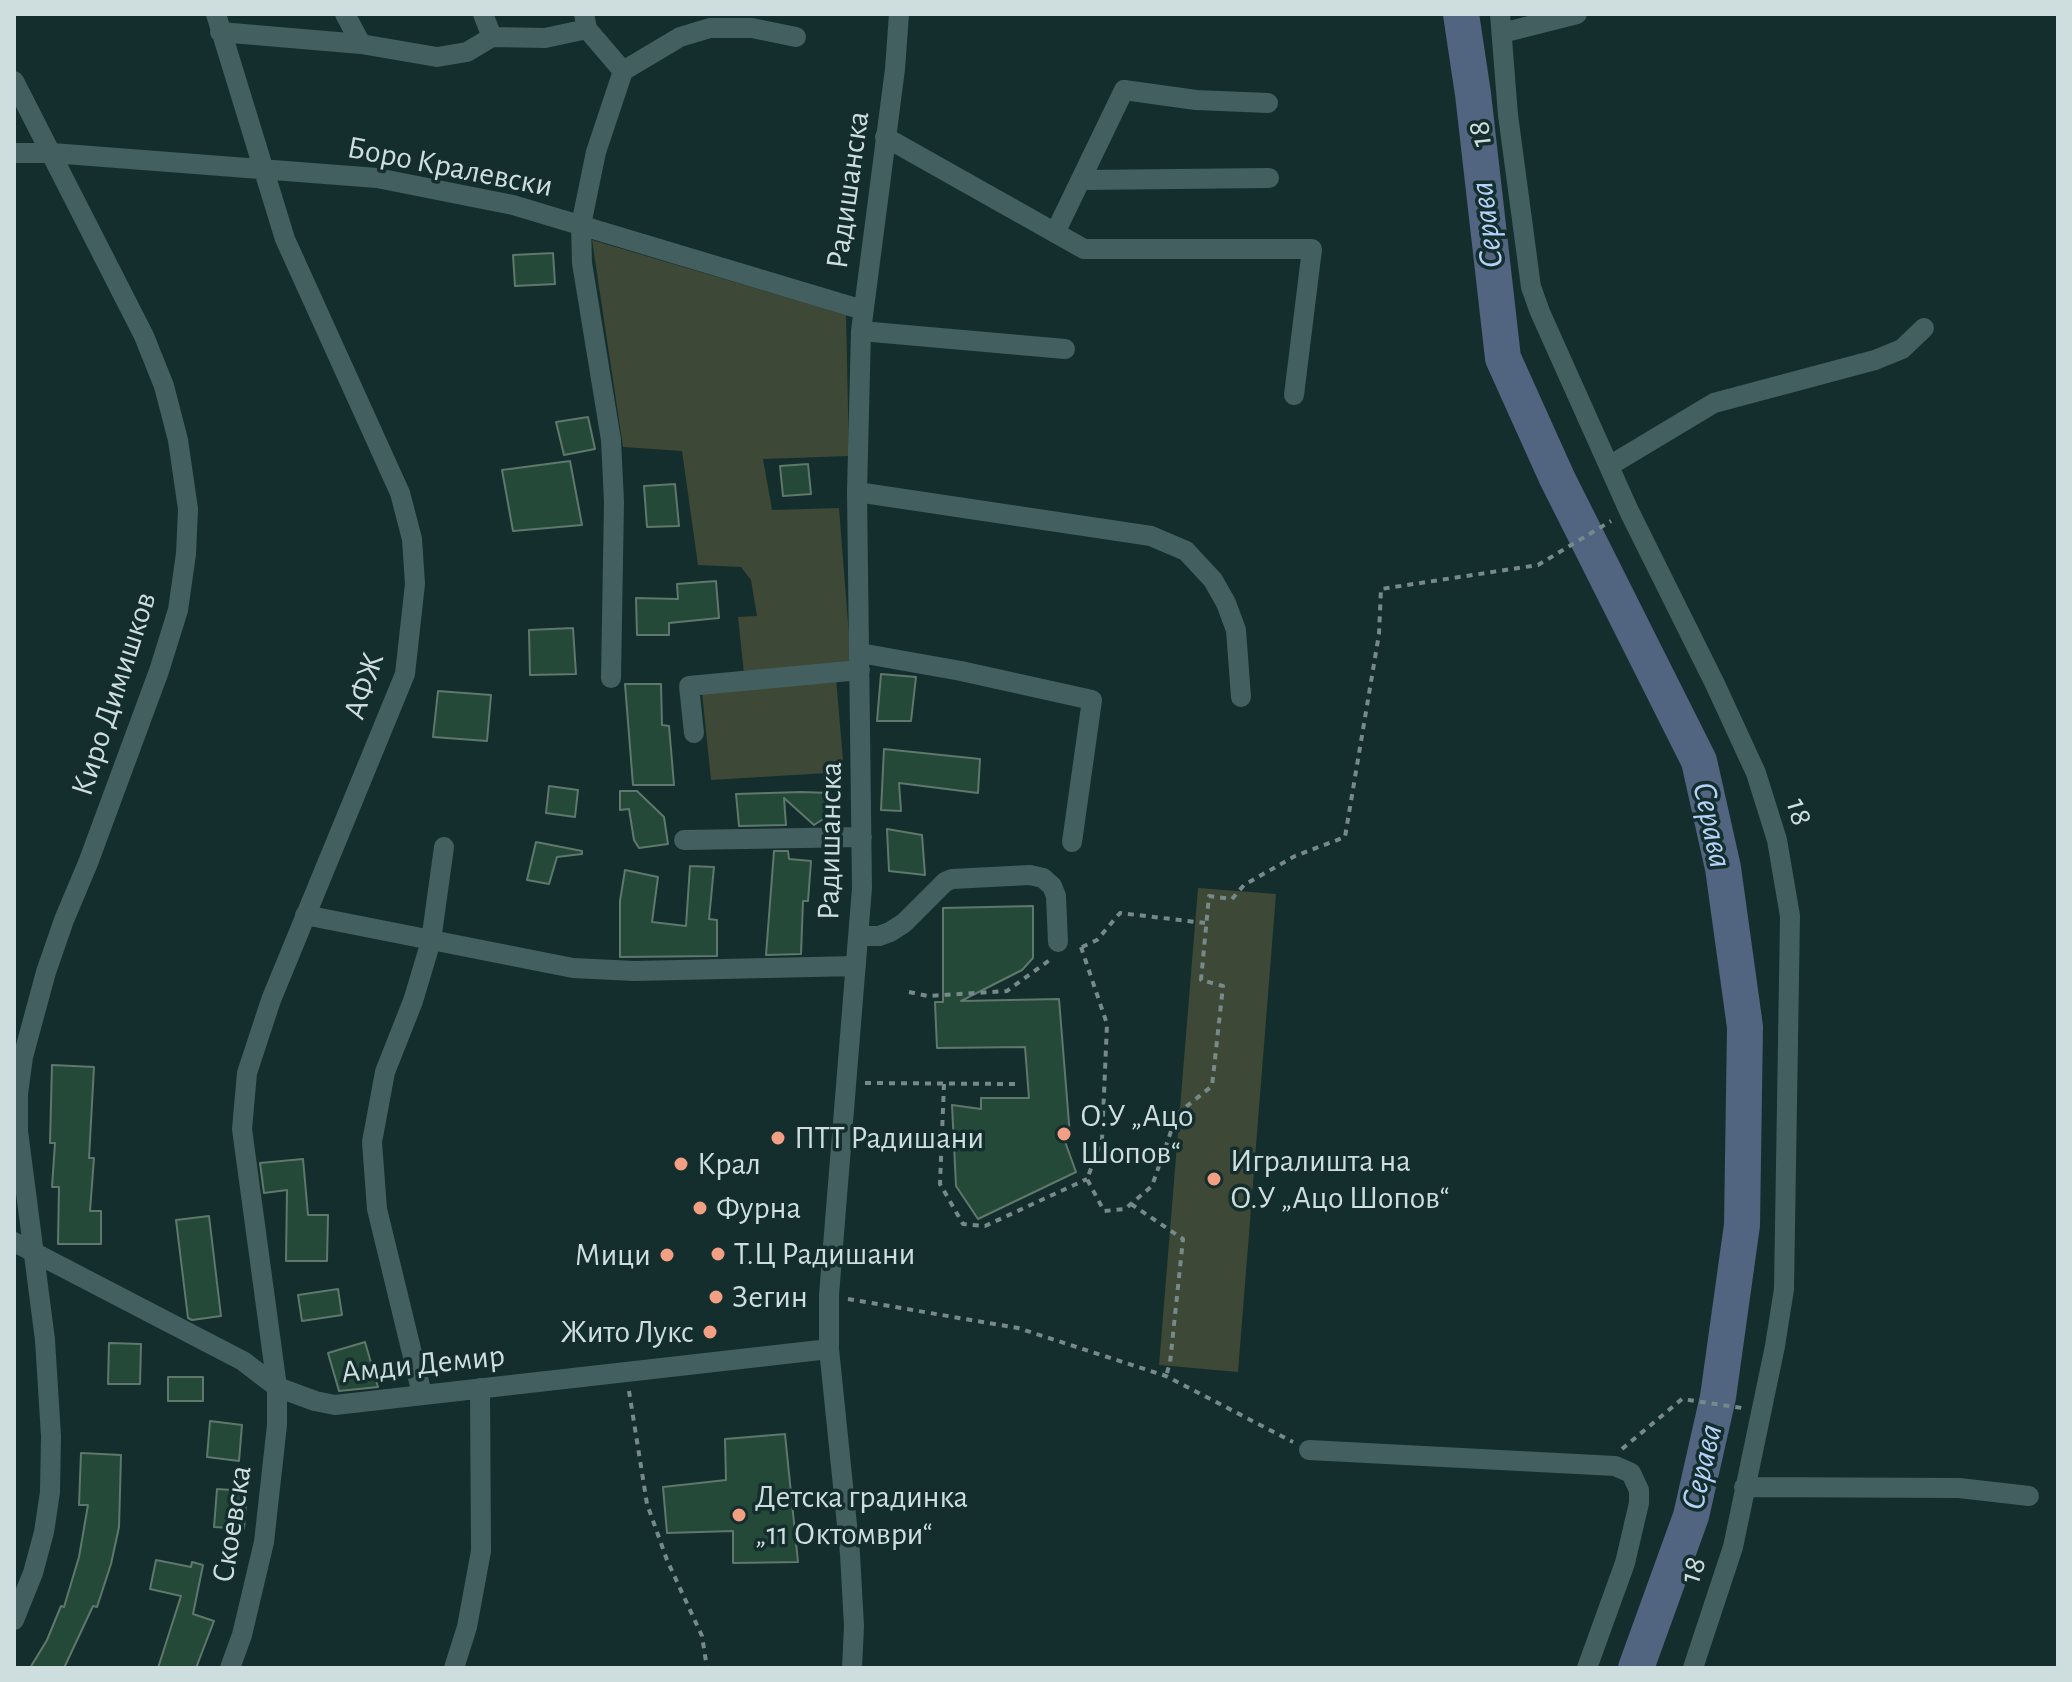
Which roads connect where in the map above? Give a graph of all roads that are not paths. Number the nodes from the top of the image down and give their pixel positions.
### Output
1 (345, 14) edge
2 (483, 14) edge
3 (899, 14) edge
4 (1577, 14) edge
5 (586, 21) edge
6 (218, 23) edge
7 (1501, 23) edge
8 (492, 37) junction
9 (796, 37) dead end
10 (361, 44) junction
11 (623, 71) junction
12 (14, 81) edge
13 (1268, 103) dead end
14 (885, 137) junction
15 (14, 153) edge
16 (52, 153) junction
17 (262, 169) junction
18 (1269, 178) dead end
19 (1083, 180) junction
20 (581, 225) junction
21 (1055, 233) junction
22 (862, 320) junction
23 (1924, 328) dead end
24 (1065, 349) dead end
25 (1294, 395) dead end
26 (1609, 466) junction
27 (857, 492) junction
28 (860, 662) junction
29 (611, 678) dead end
30 (1241, 697) dead end
31 (694, 733) dead end
32 (862, 837) junction
33 (684, 840) dead end
34 (1072, 842) dead end
35 (444, 847) dead end
36 (305, 915) junction
37 (859, 936) junction
38 (431, 941) junction
39 (1061, 950) road end
40 (856, 966) junction
41 (14, 1242) edge
42 (33, 1252) junction
43 (829, 1349) junction
44 (277, 1387) junction
45 (480, 1388) junction
46 (422, 1394) junction
47 (1309, 1450) road end
48 (1744, 1487) junction
49 (2029, 1496) dead end
50 (14, 1620) edge
51 (230, 1668) edge
52 (454, 1668) edge
53 (852, 1668) edge
54 (1587, 1668) edge
55 (1693, 1668) edge

1 - 10 street
2 - 8 street
3 - 14 street, Радишанска
4 - 7 street
5 - 8 street
5 - 11 street
6 - 10 street
6 - 17 street, АФЖ
7 - 26 street, 18
8 - 10 street
9 - 11 street
11 - 20 street
12 - 16 street, Киро Димишков
13 - 19 street
14 - 21 street
14 - 22 street, Радишанска
15 - 16 street, Боро Кралевски
16 - 17 street, Боро Кралевски
16 - 42 street, Киро Димишков
17 - 20 street, Боро Кралевски
17 - 36 street, АФЖ
18 - 19 street
19 - 21 street
20 - 22 street, Боро Кралевски
20 - 29 street
21 - 25 street
22 - 24 street, Боро Кралевски
22 - 27 street, Радишанска
23 - 26 street
26 - 48 street, 18
27 - 28 street, Радишанска
27 - 30 street
28 - 31 street
28 - 32 street, Радишанска
28 - 34 street
32 - 33 street
32 - 37 street, Радишанска
35 - 38 street
36 - 38 street
36 - 44 street, АФЖ
37 - 39 street
37 - 40 street, Радишанска
38 - 40 street
38 - 46 street
40 - 43 street, Радишанска
41 - 42 street, Амди Демир
42 - 44 street, Амди Демир
42 - 50 street, Киро Димишков
43 - 45 street, Амди Демир
43 - 53 street, Радишанска
44 - 46 street, Амди Демир
44 - 51 street, Скоевска
45 - 46 street, Амди Демир
45 - 52 street
47 - 54 street
48 - 49 street
48 - 55 street, 18

